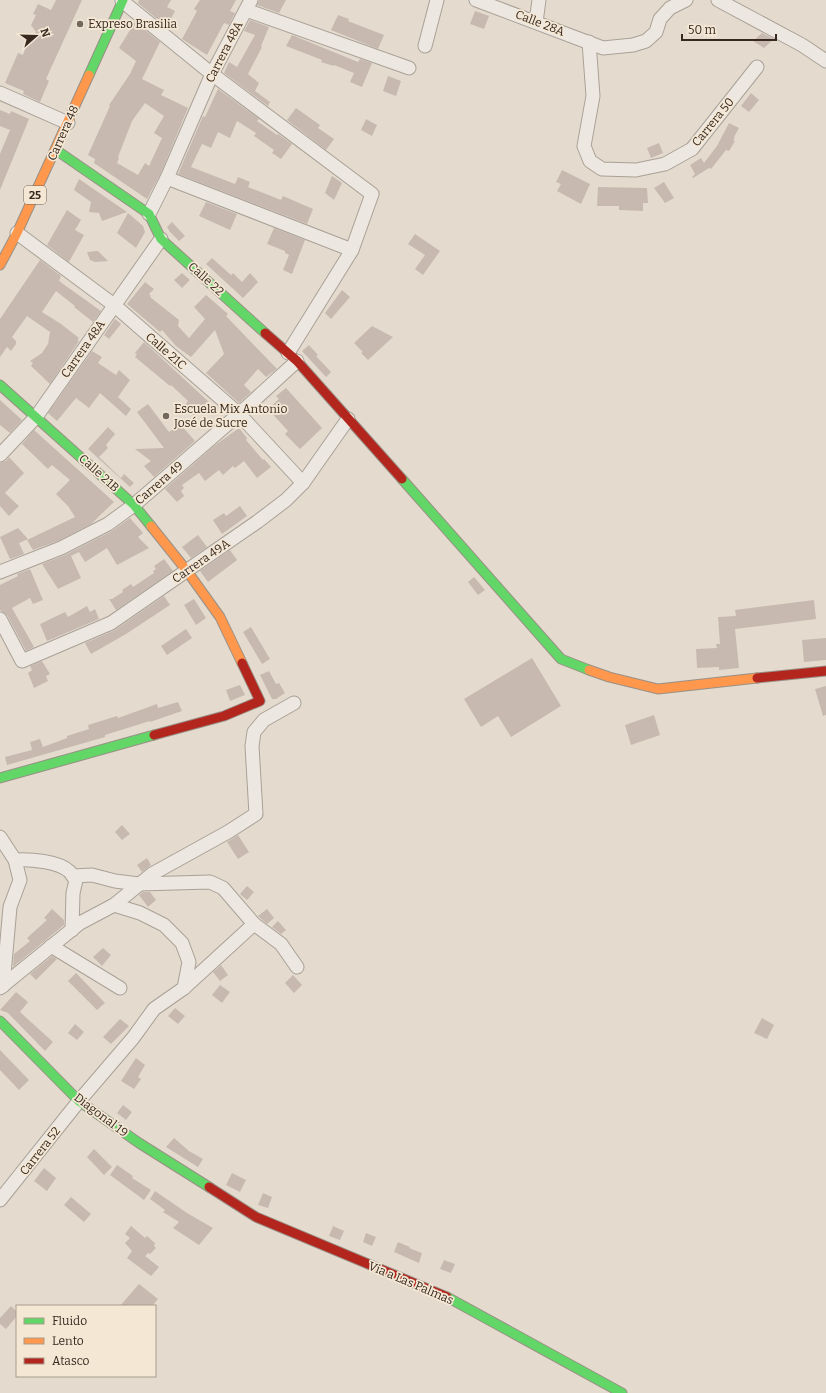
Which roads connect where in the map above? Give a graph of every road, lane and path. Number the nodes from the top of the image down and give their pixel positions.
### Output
1 (437, 0) edge
2 (476, 0) edge
3 (539, 0) edge
4 (686, 0) edge
5 (718, 0) edge
6 (122, 1) edge
7 (248, 5) edge
8 (536, 22) junction
9 (589, 42) junction
10 (425, 46) dead end
11 (826, 61) edge
12 (757, 67) dead end
13 (409, 68) dead end
14 (212, 74) junction
15 (0, 93) edge
16 (68, 123) junction
17 (56, 150) junction
18 (167, 178) junction
19 (149, 214) junction
20 (17, 233) junction
21 (161, 238) junction
22 (352, 250) junction
23 (0, 265) edge
24 (114, 305) junction
25 (292, 357) junction
26 (0, 385) edge
27 (239, 414) junction
28 (36, 417) junction
29 (348, 419) junction
30 (0, 455) edge
31 (303, 483) junction
32 (134, 505) junction
33 (187, 571) junction
34 (0, 572) edge
35 (0, 620) edge
36 (826, 671) edge
37 (294, 703) dead end
38 (0, 778) edge
39 (0, 837) edge
40 (15, 860) junction
41 (73, 876) junction
42 (139, 884) junction
43 (114, 905) junction
44 (4, 914) edge
45 (254, 924) junction
46 (72, 930) junction
47 (51, 946) junction
48 (297, 967) dead end
49 (1, 987) edge
50 (120, 988) dead end
51 (184, 988) junction
52 (0, 1020) edge
53 (79, 1101) junction
54 (197, 1179) joint
55 (2, 1193) edge
56 (622, 1393) edge

1 - 10 street
2 - 8 street, Calle 28A
3 - 8 street
4 - 9 street, Calle 28A
5 - 11 street
6 - 14 street
6 - 16 main road, Carrera 48 / 25
7 - 13 street
7 - 14 street, Carrera 48A
8 - 9 street, Calle 28A
9 - 12 street, Carrera 50
14 - 18 street, Carrera 48A
14 - 22 street, Carrera 49
15 - 16 street
16 - 17 main road, Carrera 48 / 25
17 - 19 main road, Calle 22
17 - 20 main road, Carrera 48 / 25
18 - 19 street, Carrera 48A
18 - 22 street
19 - 21 main road, Calle 22
20 - 23 main road, Carrera 48 / 25
20 - 24 street, Calle 21C
21 - 24 street, Carrera 48A
21 - 25 main road, Calle 22
22 - 25 street, Carrera 49
24 - 27 street, Calle 21C
24 - 28 street, Carrera 48A
25 - 27 street, Carrera 49
25 - 29 main road, Calle 22
26 - 28 main road, Calle 21B
27 - 31 street, Calle 21C
27 - 32 street, Carrera 49
28 - 30 street, Carrera 48A
28 - 32 main road, Calle 21B
29 - 31 street, Carrera 49A
29 - 36 main road, Calle 22
31 - 33 street, Carrera 49A
32 - 33 main road, Calle 21B
32 - 34 street, Carrera 49
33 - 35 street, Carrera 49A
33 - 38 main road, Calle 21B
37 - 42 street
39 - 40 street
40 - 41 street
40 - 44 street
41 - 42 street
41 - 46 street
42 - 43 street
42 - 45 street
43 - 46 street
43 - 51 street
44 - 49 street
45 - 48 street
45 - 51 street, Carrera 52
46 - 47 street
47 - 49 street
47 - 50 street
51 - 53 street, Carrera 52
52 - 53 main road, Diagonal 19
53 - 54 main road, Diagonal 19
53 - 55 street, Carrera 52
54 - 56 main road, Via a Las Palmas

